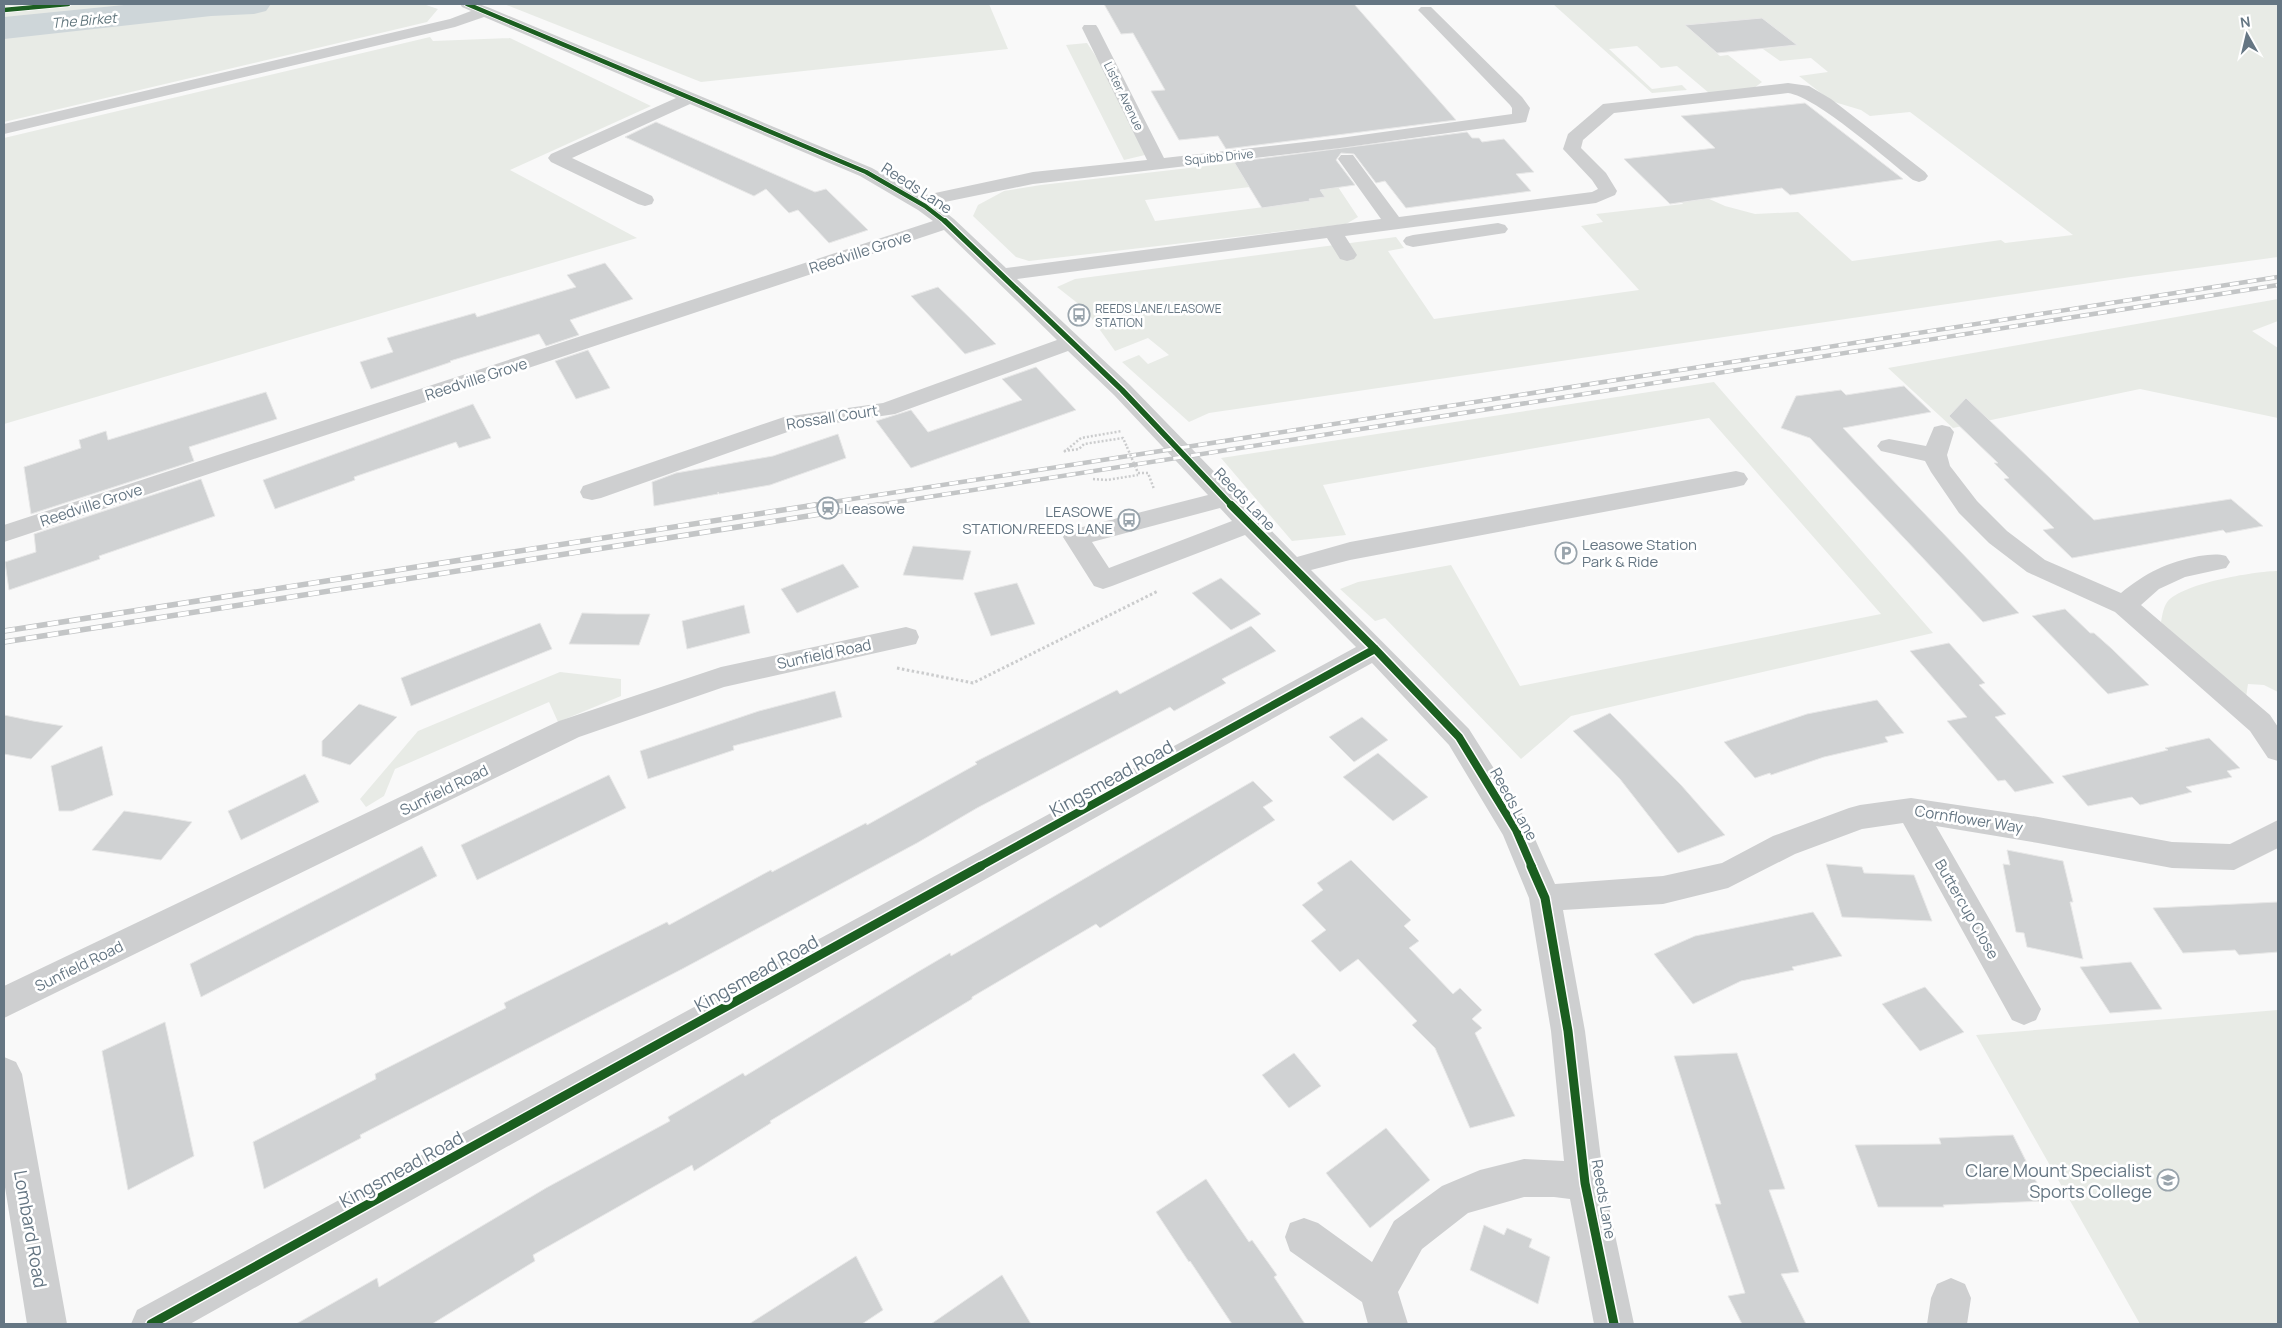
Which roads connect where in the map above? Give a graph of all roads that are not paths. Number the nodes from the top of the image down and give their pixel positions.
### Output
1 (476, 8) edge
2 (1426, 10) dead end
3 (1090, 28) dead end
4 (690, 98) junction
5 (4, 129) edge
6 (1347, 159) dead end
7 (1158, 164) junction
8 (1918, 176) dead end
9 (645, 200) dead end
10 (919, 202) junction
11 (1526, 206) junction
12 (1541, 223) dead end
13 (948, 224) junction
14 (1397, 224) junction
15 (1515, 227) dead end
16 (1333, 232) junction
17 (1348, 255) dead end
18 (1001, 275) junction
19 (1072, 342) junction
20 (1889, 446) dead end
21 (1736, 479) dead end
22 (592, 492) dead end
23 (1225, 498) junction
24 (1249, 524) junction
25 (4, 534) edge
26 (2217, 562) dead end
27 (1292, 567) junction
28 (2124, 605) junction
29 (906, 637) dead end
30 (1375, 649) junction
31 (2278, 750) edge
32 (1911, 810) junction
33 (2278, 833) edge
34 (1545, 898) junction
35 (4, 1003) edge
36 (2024, 1009) dead end
37 (4, 1074) edge
38 (1585, 1183) junction
39 (1304, 1237) dead end
40 (1383, 1307) edge
41 (47, 1324) edge
42 (151, 1324) edge
43 (1614, 1324) edge

1 - 4 street, Reeds Lane
1 - 5 street
2 - 7 street, Squibb Drive
3 - 7 street, Lister Avenue
4 - 9 street
4 - 10 street, Reeds Lane
6 - 14 street
7 - 10 street, Squibb Drive
8 - 11 street
10 - 13 street, Reeds Lane
11 - 12 street
11 - 14 street
13 - 18 street, Reeds Lane
13 - 25 street, Reedville Grove
14 - 15 street
14 - 16 street
16 - 17 street
16 - 18 street
18 - 19 street, Reeds Lane
19 - 22 street, Rossall Court
19 - 23 street, Reeds Lane
20 - 28 street
21 - 27 street
23 - 24 street, Reeds Lane
23 - 24 street
24 - 27 street, Reeds Lane
26 - 28 street
27 - 30 street, Reeds Lane
28 - 31 street
29 - 35 street, Sunfield Road
30 - 34 street, Reeds Lane
30 - 42 street, Kingsmead Road
32 - 33 street, Cornflower Way
32 - 34 street, Cornflower Way
32 - 36 street, Buttercup Close
34 - 38 street, Reeds Lane
37 - 41 street, Lombard Road
38 - 40 street
38 - 43 street, Reeds Lane
39 - 40 street

